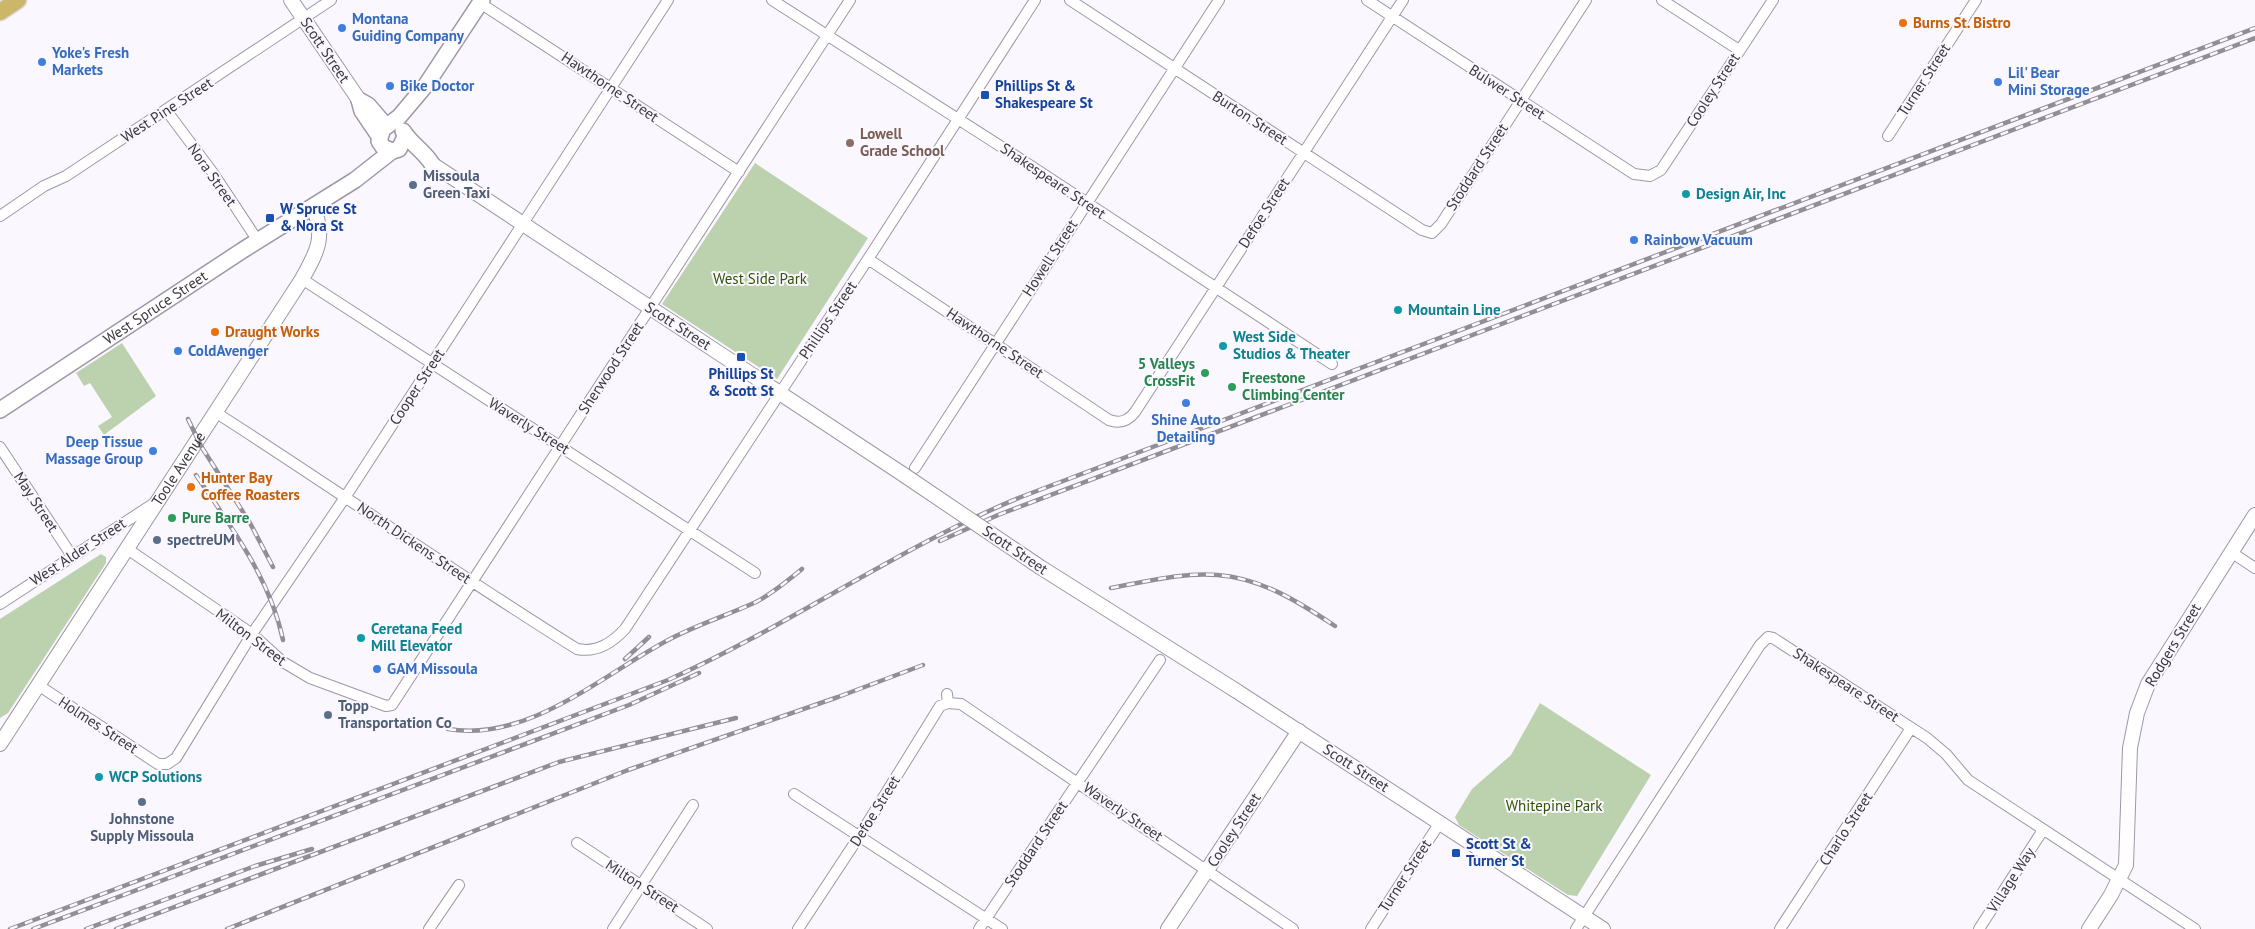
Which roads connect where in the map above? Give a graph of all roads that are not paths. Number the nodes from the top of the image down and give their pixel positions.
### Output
1 (18, 0) edge
2 (291, 0) edge
3 (331, 0) edge
4 (668, 0) edge
5 (772, 0) edge
6 (850, 0) edge
7 (1035, 0) edge
8 (1070, 0) edge
9 (1219, 0) edge
10 (1367, 0) edge
11 (1403, 0) edge
12 (1586, 0) edge
13 (1662, 0) edge
14 (1773, 0) edge
15 (481, 2) edge
16 (1971, 2) edge
17 (0, 12) edge
18 (1392, 16) junction
19 (304, 19) junction
20 (828, 34) junction
21 (1739, 50) junction
22 (1174, 69) junction
23 (426, 85) junction
24 (610, 88) junction
25 (359, 100) joint
26 (1520, 100) junction
27 (166, 110) junction
28 (959, 119) junction
29 (384, 132) junction
30 (405, 135) junction
31 (1888, 136) dead end
32 (393, 151) junction
33 (1303, 152) junction
34 (432, 164) junction
35 (739, 172) junction
36 (1650, 176) joint
37 (331, 194) junction
38 (1086, 204) junction
39 (313, 207) junction
40 (0, 216) edge
41 (522, 223) junction
42 (1432, 233) joint
43 (258, 241) junction
44 (868, 259) junction
45 (302, 279) junction
46 (1216, 289) junction
47 (650, 308) junction
48 (995, 343) junction
49 (432, 364) junction
50 (1332, 364) dead end
51 (779, 392) junction
52 (0, 410) edge
53 (215, 412) junction
54 (1123, 422) joint
55 (561, 445) junction
56 (0, 447) edge
57 (909, 471) junction
58 (346, 496) junction
59 (156, 502) junction
60 (2255, 515) edge
61 (689, 530) junction
62 (126, 548) junction
63 (2231, 552) junction
64 (72, 556) junction
65 (2255, 568) edge
66 (755, 573) dead end
67 (472, 582) junction
68 (0, 604) edge
69 (252, 634) junction
70 (618, 637) joint
71 (1160, 660) dead end
72 (38, 685) junction
73 (948, 698) joint
74 (386, 706) joint
75 (1911, 728) junction
76 (1299, 731) junction
77 (0, 744) edge
78 (158, 764) joint
79 (1077, 781) junction
80 (794, 794) dead end
81 (693, 805) dead end
82 (1439, 824) junction
83 (2043, 830) junction
84 (860, 835) junction
85 (577, 843) dead end
86 (1208, 871) junction
87 (2120, 880) junction
88 (459, 885) dead end
89 (640, 886) junction
90 (1584, 917) junction
91 (986, 919) junction
92 (429, 929) edge
93 (613, 929) edge
94 (707, 929) edge
95 (798, 929) edge
96 (980, 929) edge
97 (1002, 929) edge
98 (1168, 929) edge
99 (1293, 929) edge
100 (1370, 929) edge
101 (1576, 929) edge
102 (1603, 929) edge
103 (1780, 929) edge
104 (1979, 929) edge
105 (2089, 929) edge
106 (2195, 929) edge

1 - 17 main road
2 - 19 street, Scott Street
3 - 19 street, West Pine Street
4 - 24 street, Cooper Street
5 - 20 street, Shakespeare Street
6 - 20 street, Sherwood Street
7 - 28 street, Phillips Street
8 - 22 street, Burton Street
9 - 22 street, Howell Street
10 - 18 street, Bulwer Street
11 - 18 street, Defoe Street
12 - 26 street, Stoddard Street
13 - 21 street
14 - 21 street, Cooley Street
15 - 23 main road
15 - 24 street, Hawthorne Street
16 - 31 street, Turner Street
18 - 26 street, Bulwer Street
18 - 33 street, Defoe Street
19 - 25 street, Scott Street
19 - 27 street, West Pine Street
20 - 28 street, Shakespeare Street
20 - 35 street, Sherwood Street
21 - 36 street, Cooley Street
22 - 33 street, Burton Street
22 - 38 street, Howell Street
23 - 29 main road
23 - 30 main road
24 - 35 street, Hawthorne Street
24 - 41 street, Cooper Street
25 - 29 main road
26 - 36 street, Bulwer Street
26 - 42 street, Stoddard Street
27 - 40 street, West Pine Street
27 - 43 street, Nora Street
28 - 38 street, Shakespeare Street
28 - 44 street, Phillips Street
29 - 30 main road
29 - 32 main road
29 - 37 main road
30 - 32 main road
30 - 34 main road
32 - 34 main road
32 - 37 main road
33 - 42 street, Burton Street
33 - 46 street, Defoe Street
34 - 41 street, Scott Street
35 - 47 street, Sherwood Street
37 - 39 main road
38 - 46 street, Shakespeare Street
38 - 48 street, Howell Street
39 - 43 main road, West Spruce Street
39 - 45 street, Toole Avenue
41 - 47 street, Scott Street
41 - 49 street, Cooper Street
43 - 52 main road, West Spruce Street
44 - 48 street, Hawthorne Street
44 - 51 street, Phillips Street
45 - 49 street, Waverly Street
45 - 53 street, Toole Avenue
46 - 50 street, Shakespeare Street
46 - 54 street, Defoe Street
47 - 51 street, Scott Street
47 - 55 street, Sherwood Street
48 - 54 street, Hawthorne Street
48 - 57 street, Howell Street
49 - 55 street, Waverly Street
49 - 58 street, Cooper Street
51 - 57 street, Scott Street
51 - 61 street, Phillips Street
53 - 58 street, North Dickens Street
53 - 59 street, Toole Avenue
55 - 61 street, Waverly Street
55 - 67 street, Sherwood Street
56 - 64 street, May Street
57 - 76 street, Scott Street, bridge
58 - 67 street, North Dickens Street
58 - 69 street, Cooper Street
59 - 62 street, Toole Avenue
59 - 64 street, West Alder Street
60 - 63 street, Rodgers Street
61 - 66 street, Waverly Street
61 - 70 street, Phillips Street
62 - 69 street, Milton Street
62 - 72 street, Toole Avenue
63 - 65 street
63 - 87 street, Rodgers Street
64 - 68 street, West Alder Street
67 - 70 street, North Dickens Street
67 - 74 street, Sherwood Street
69 - 74 street, Milton Street
69 - 78 street, Cooper Street
71 - 79 street, Stoddard Street
72 - 77 street, Toole Avenue
72 - 78 street, Holmes Street
73 - 79 street, Waverly Street
73 - 84 street, Defoe Street
75 - 83 street, Shakespeare Street
75 - 90 street, Shakespeare Street
75 - 103 street, Charlo Street
76 - 82 street, Scott Street
76 - 86 street, Cooley Street
79 - 86 street, Waverly Street
79 - 91 street, Stoddard Street
80 - 84 street
81 - 89 street
82 - 90 street, Scott Street
82 - 100 street, Turner Street
83 - 87 street, Shakespeare Street
83 - 104 street, Village Way
84 - 91 street
84 - 95 street, Defoe Street
85 - 89 street, Milton Street
86 - 98 street, Cooley Street
86 - 99 street, Waverly Street
87 - 105 street, Rodgers Street
87 - 106 street, Shakespeare Street
88 - 92 street
89 - 93 street
89 - 94 street, Milton Street
90 - 101 street
90 - 102 street, Scott Street
91 - 96 street, Stoddard Street
91 - 97 street

